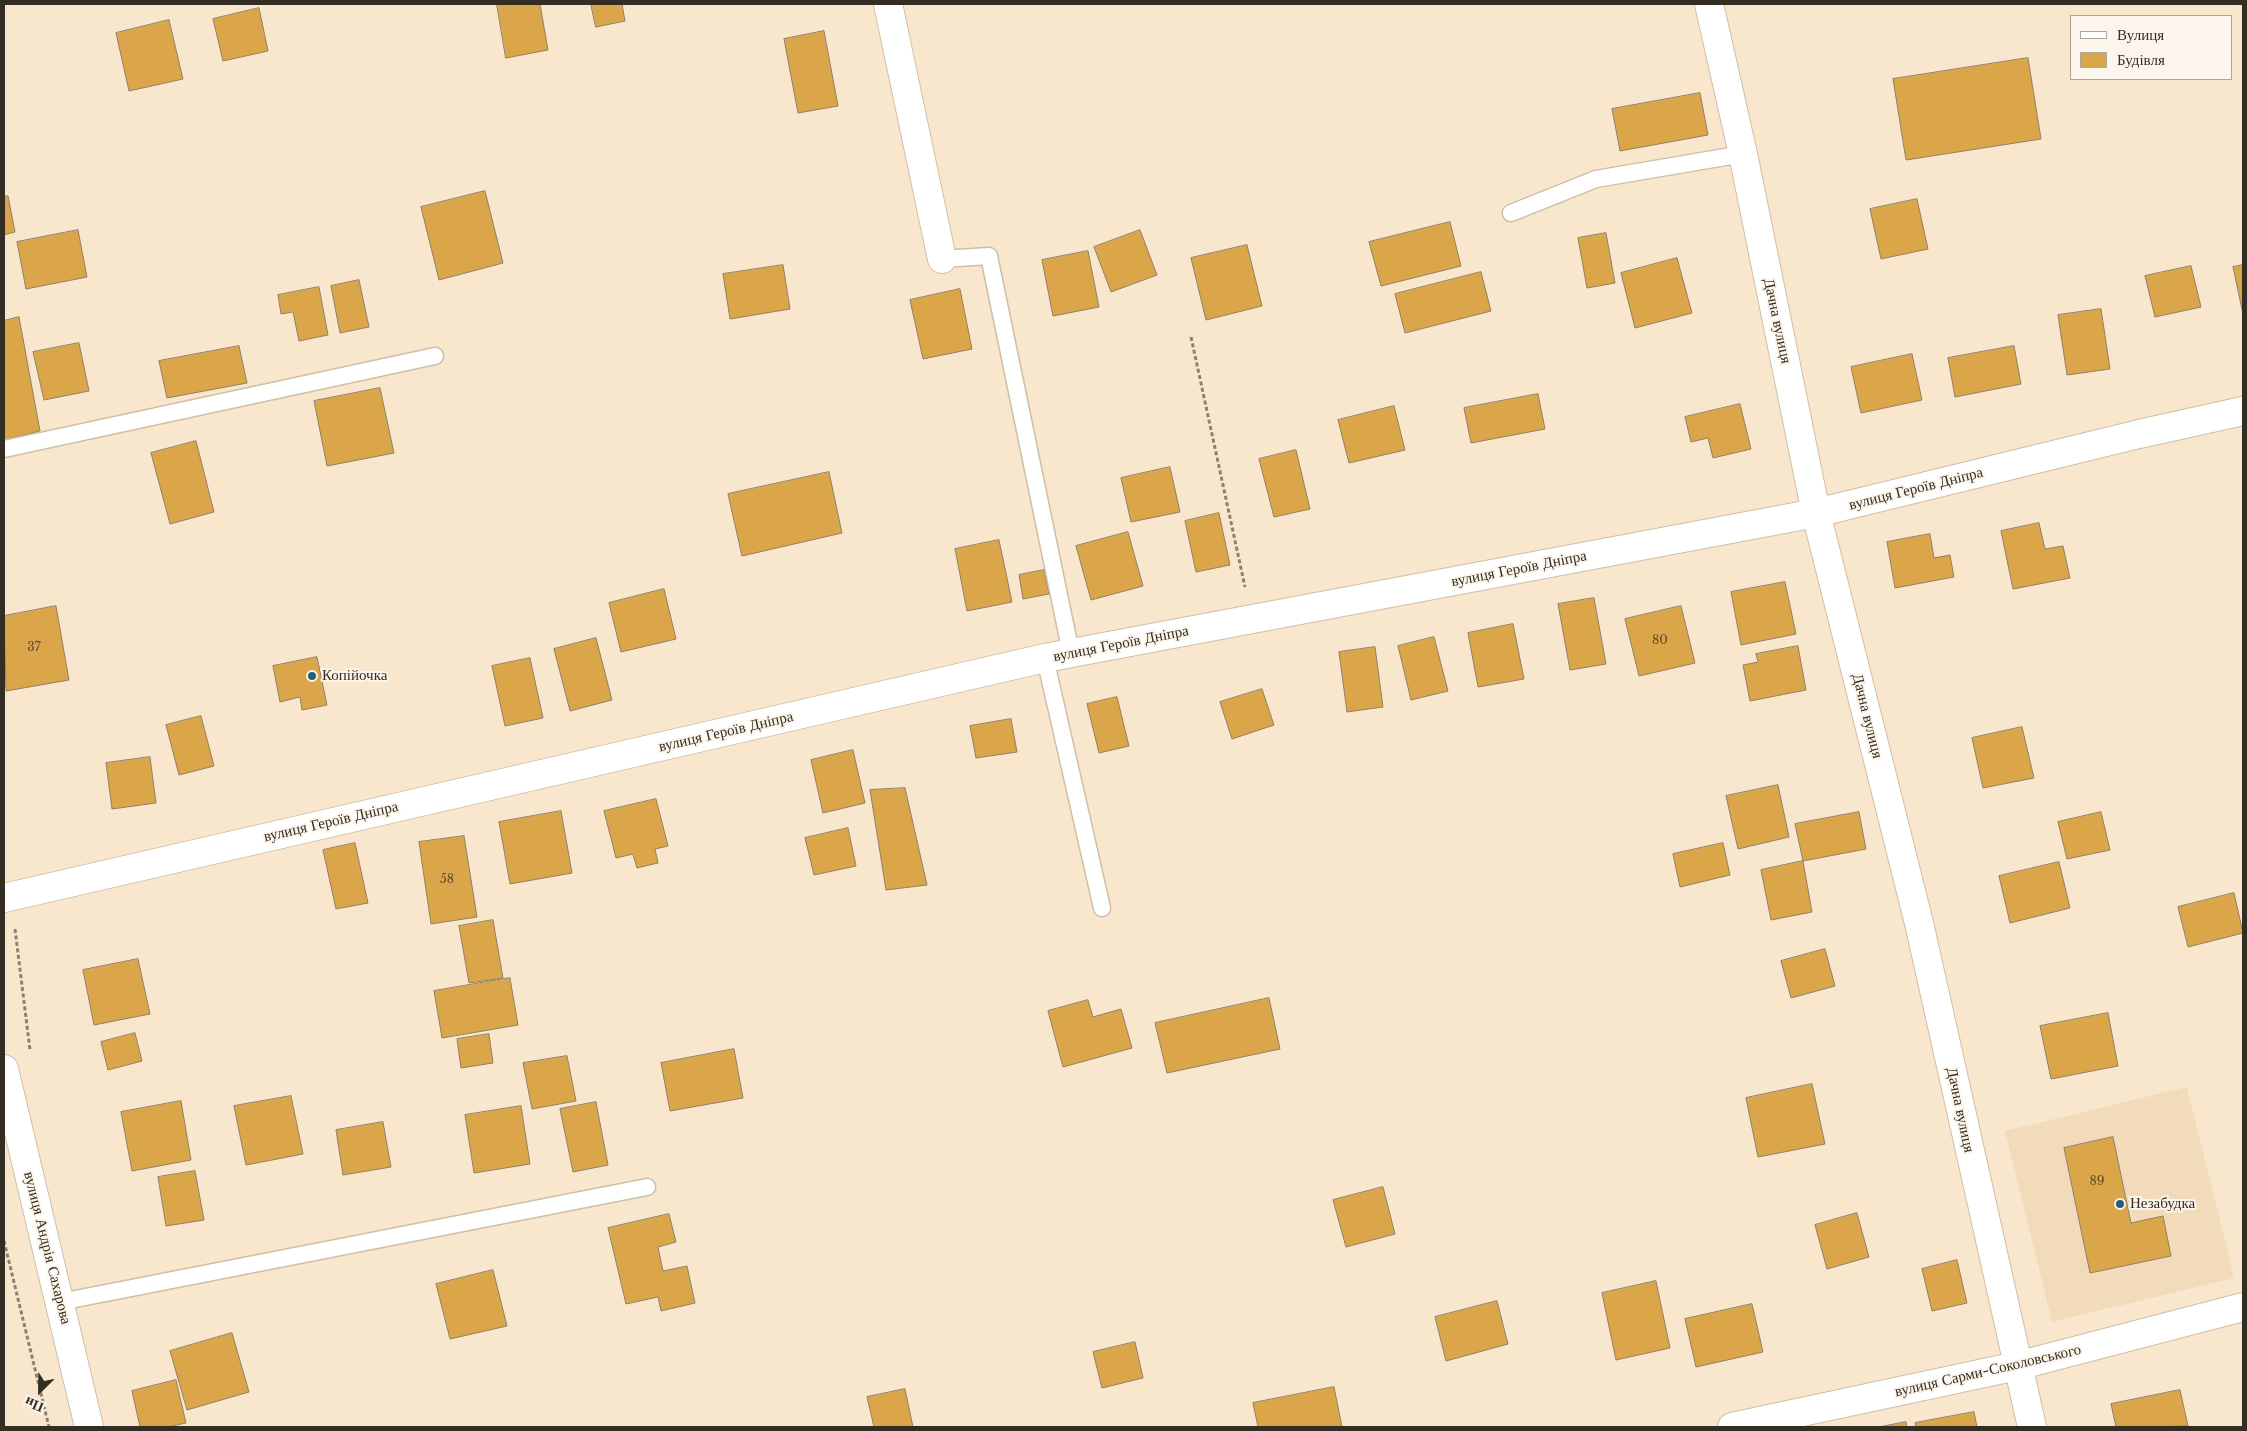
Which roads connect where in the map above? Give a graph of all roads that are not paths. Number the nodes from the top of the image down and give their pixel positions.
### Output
1 (888, 4) edge
2 (1708, 4) edge
3 (1743, 154) junction
4 (1511, 213) dead end
5 (942, 259) joint
6 (435, 356) dead end
7 (2243, 411) edge
8 (4, 449) edge
9 (1816, 513) junction
10 (1058, 656) junction
11 (4, 898) edge
12 (1102, 908) dead end
13 (4, 1069) edge
14 (647, 1187) dead end
15 (60, 1302) junction
16 (2243, 1307) edge
17 (2016, 1366) junction
18 (89, 1427) edge
19 (1732, 1427) edge
20 (2032, 1427) edge

1 - 5 street
2 - 3 street, Дачна вулиця
3 - 4 lane
3 - 9 street, Дачна вулиця
5 - 10 lane
6 - 8 lane
7 - 9 street, вулиця Героїв Дніпра
9 - 10 street, вулиця Героїв Дніпра
9 - 17 street, Дачна вулиця
10 - 11 street, вулиця Героїв Дніпра
10 - 12 lane
13 - 15 street, вулиця Андрія Сахарова
14 - 15 lane
15 - 18 street, вулиця Андрія Сахарова
16 - 17 street, вулиця Сарми-Соколовського
17 - 19 street, вулиця Сарми-Соколовського
17 - 20 street, Дачна вулиця

